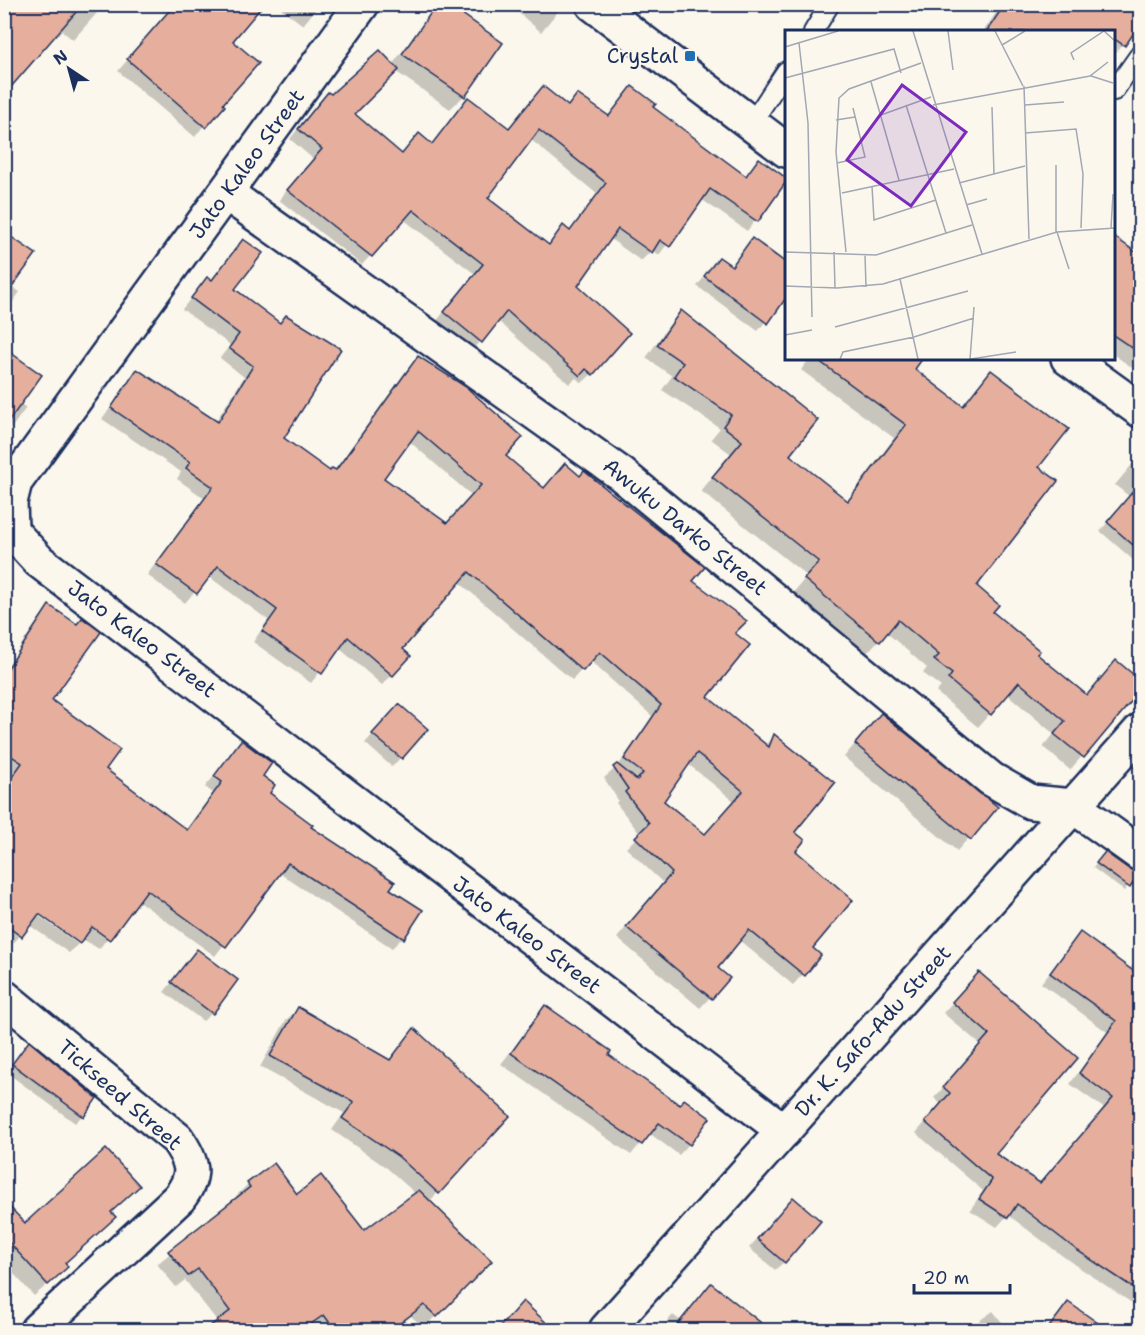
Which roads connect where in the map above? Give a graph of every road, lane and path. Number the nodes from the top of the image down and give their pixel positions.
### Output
1 (362, 4) edge
2 (593, 4) edge
3 (830, 4) edge
4 (814, 30) edge
5 (1140, 54) edge
6 (785, 73) edge
7 (1115, 89) edge
8 (752, 124) junction
9 (785, 149) edge
10 (226, 193) junction
11 (1071, 360) edge
12 (1140, 410) edge
13 (8, 525) edge
14 (1140, 731) edge
15 (1073, 806) junction
16 (1140, 854) edge
17 (4, 997) edge
18 (784, 1131) junction
19 (37, 1330) edge
20 (606, 1330) edge

1 - 10 street, Jato Kaleo Street
2 - 8 street
3 - 4 lane
5 - 7 lane
6 - 8 lane
8 - 9 street
10 - 13 street, Jato Kaleo Street
10 - 15 street, Awuku Darko Street
11 - 12 street
13 - 18 street, Jato Kaleo Street
14 - 15 street, Dr. K. Safo-Adu Street
15 - 16 street
15 - 18 street, Dr. K. Safo-Adu Street
17 - 19 street, Tickseed Street
18 - 20 street, Dr. K. Safo-Adu Street

